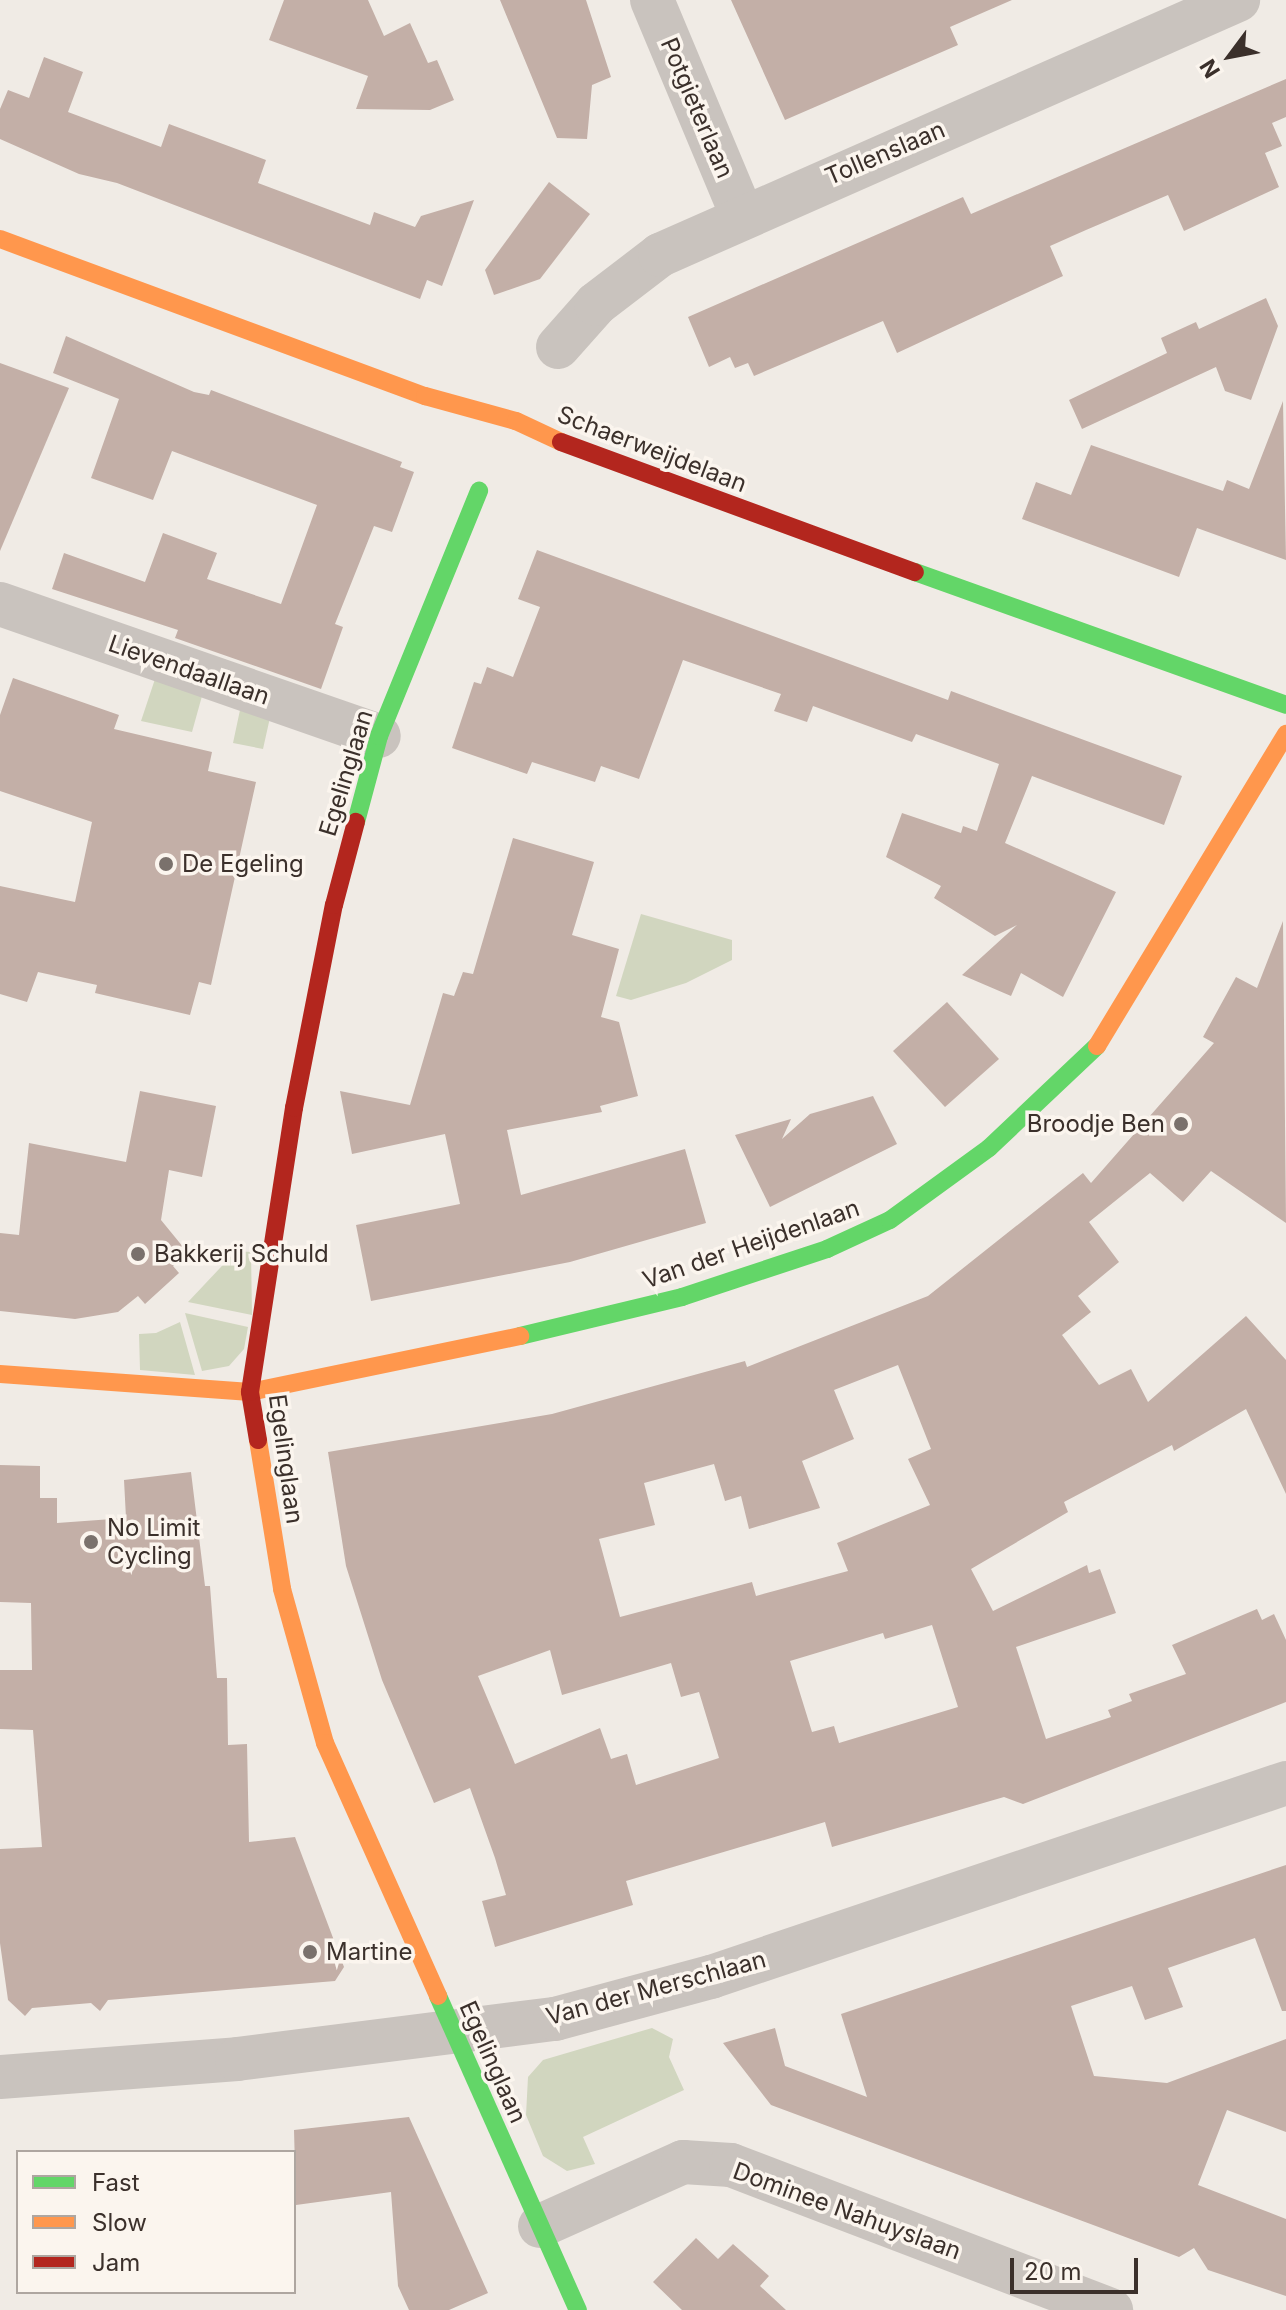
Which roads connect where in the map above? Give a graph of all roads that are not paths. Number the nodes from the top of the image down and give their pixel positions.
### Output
1 (652, 0) edge
2 (1238, 0) edge
3 (742, 215) junction
4 (0, 239) edge
5 (558, 347) dead end
6 (479, 491) dead end
7 (0, 604) edge
8 (1286, 705) edge
9 (1286, 734) edge
10 (379, 736) junction
11 (0, 1374) edge
12 (250, 1392) junction
13 (1286, 1783) edge
14 (453, 2032) junction
15 (0, 2077) edge
16 (540, 2226) junction
17 (578, 2310) edge
18 (1111, 2310) edge

1 - 3 street, Potgieterlaan
2 - 3 street, Tollenslaan
3 - 5 street, Tollenslaan
4 - 8 street, Schaerweijdelaan
6 - 10 street, Egelinglaan
7 - 10 street, Lievendaallaan
9 - 12 street, Van der Heijdenlaan
10 - 12 street, Egelinglaan
11 - 12 street, Van der Heijdenlaan
12 - 14 street, Egelinglaan
13 - 14 street, Van der Merschlaan
14 - 15 street, Van der Merschlaan
14 - 16 street, Egelinglaan
16 - 17 street, Egelinglaan
16 - 18 street, Dominee Nahuyslaan

